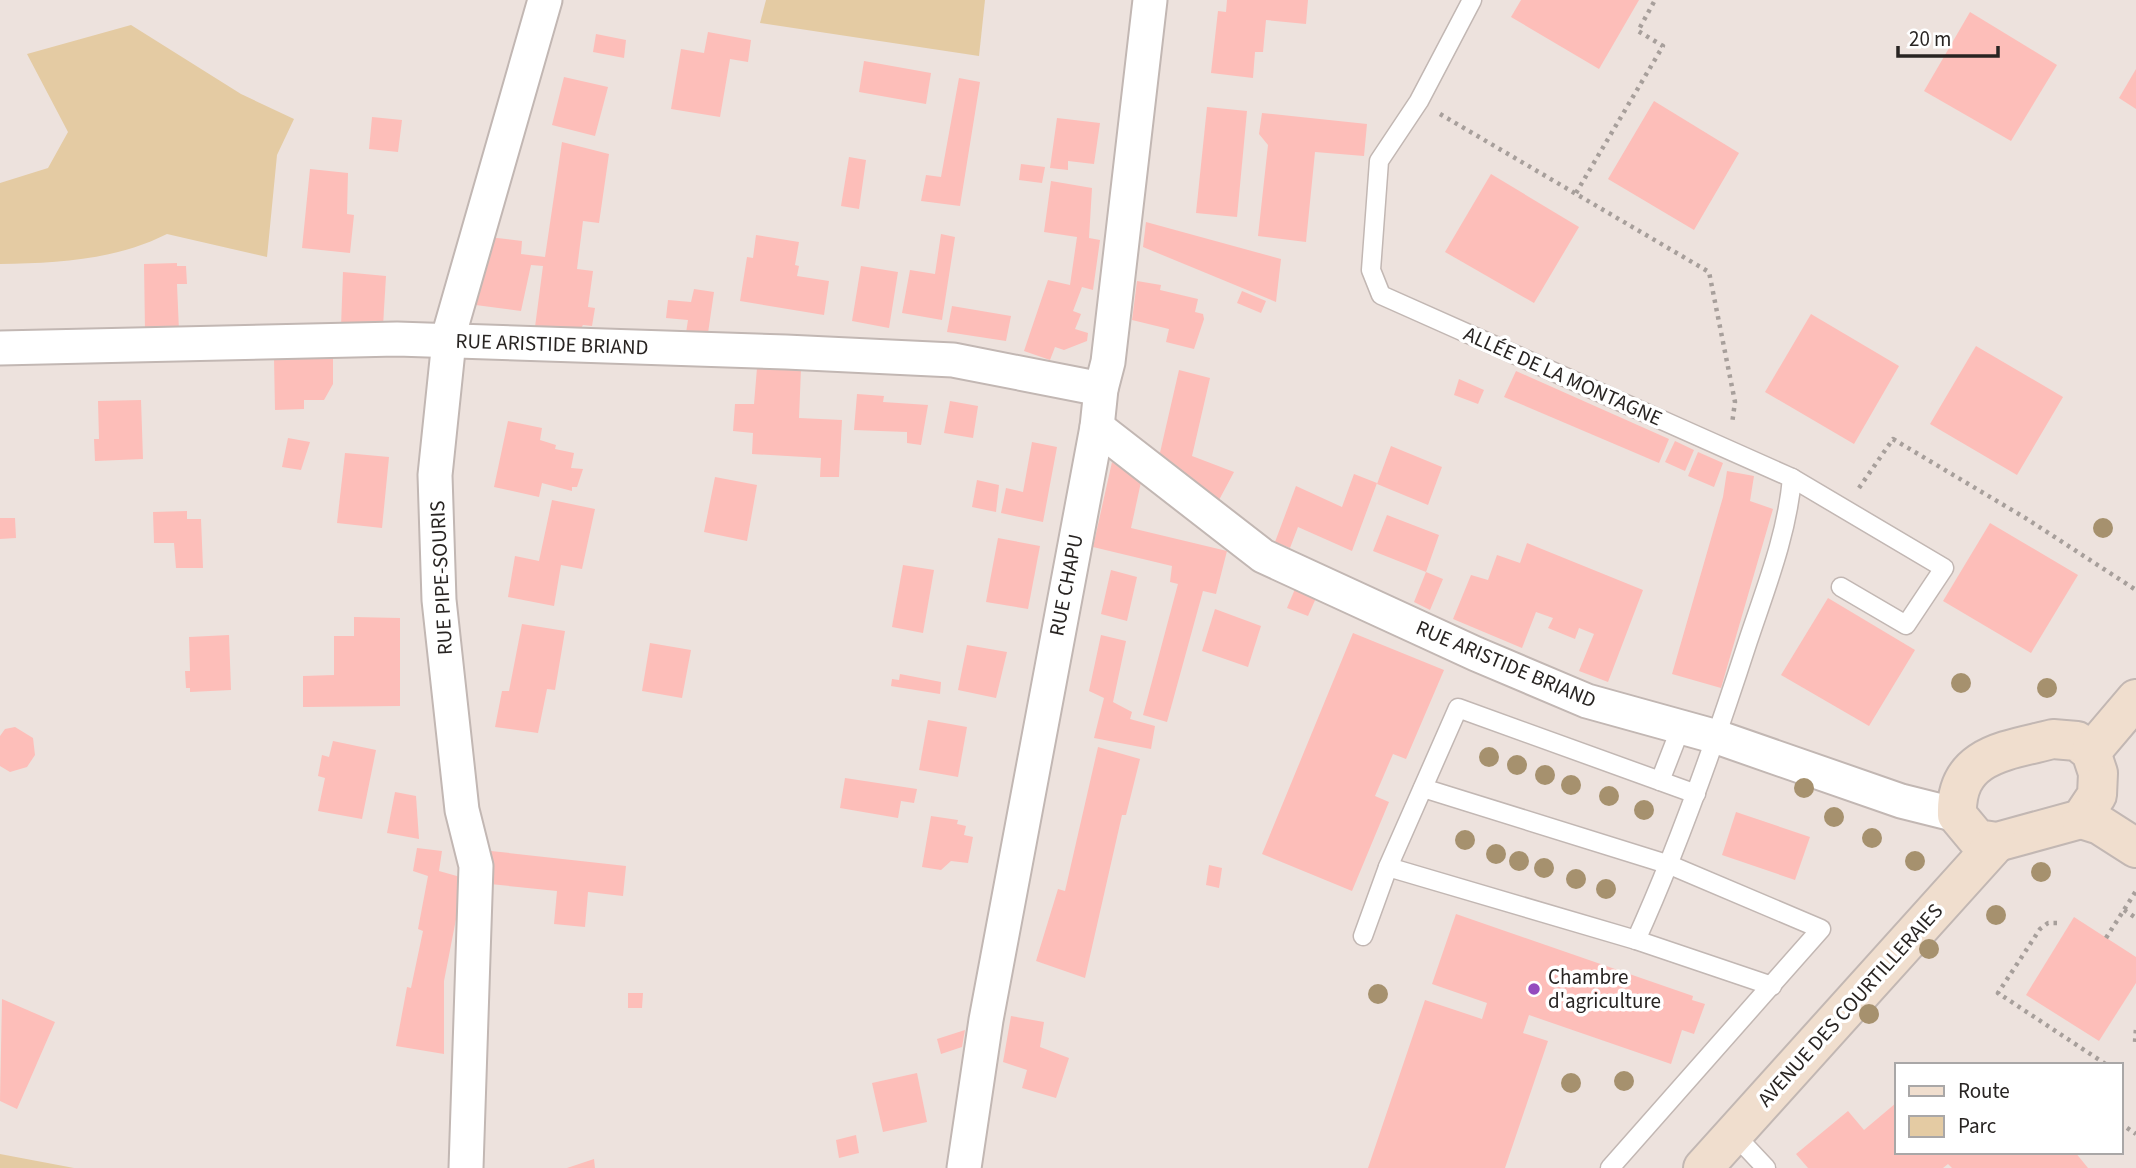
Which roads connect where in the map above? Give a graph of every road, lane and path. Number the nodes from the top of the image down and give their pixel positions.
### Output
1 (545, 0) edge
2 (1150, 0) edge
3 (1472, 0) edge
4 (1654, 0) edge
5 (1419, 101) junction
6 (1576, 193) junction
7 (449, 341) junction
8 (0, 348) edge
9 (1101, 389) junction
10 (1097, 427) junction
11 (1728, 450) junction
12 (1792, 478) junction
13 (1844, 508) junction
14 (1842, 587) dead end
15 (2136, 590) edge
16 (2136, 699) edge
17 (1681, 727) junction
18 (1717, 737) junction
19 (2091, 752) junction
20 (1660, 781) junction
21 (1423, 788) junction
22 (1696, 794) junction
23 (1957, 815) junction
24 (2081, 819) junction
25 (1997, 842) junction
26 (2136, 848) edge
27 (1670, 865) junction
28 (1388, 867) junction
29 (2136, 891) edge
30 (2124, 910) junction
31 (2136, 918) edge
32 (2057, 923) dead end
33 (1363, 936) dead end
34 (2106, 937) dead end
35 (1636, 940) junction
36 (1772, 986) junction
37 (2136, 1028) edge
38 (2135, 1042) edge
39 (2104, 1063) edge
40 (1734, 1134) junction
41 (466, 1168) edge
42 (964, 1168) edge
43 (1609, 1168) edge
44 (1703, 1168) edge
45 (1766, 1168) edge

1 - 7 street, RUE PIPE-SOURIS
2 - 9 street, RUE CHAPU
3 - 5 lane, ALLÉE DE LA MONTAGNE
4 - 6 path
5 - 6 path
5 - 11 lane, ALLÉE DE LA MONTAGNE
6 - 11 path
7 - 8 street, RUE ARISTIDE BRIAND
7 - 9 street, RUE ARISTIDE BRIAND
7 - 41 street, RUE PIPE-SOURIS
9 - 10 street, RUE CHAPU
10 - 17 street, RUE ARISTIDE BRIAND
10 - 42 street, RUE CHAPU
11 - 12 lane, ALLÉE DE LA MONTAGNE
12 - 13 lane, ALLÉE DE LA MONTAGNE
12 - 18 lane
13 - 14 lane, ALLÉE DE LA MONTAGNE
13 - 15 path
16 - 19 street
17 - 18 street, RUE ARISTIDE BRIAND
17 - 20 lane
18 - 22 lane
18 - 23 street, RUE ARISTIDE BRIAND
19 - 23 street
19 - 24 street
20 - 21 lane
20 - 22 lane
21 - 27 lane
21 - 28 lane
22 - 27 lane
23 - 25 street
24 - 25 street
24 - 26 street
25 - 40 street, AVENUE DES COURTILLERAIES
27 - 35 lane
27 - 36 lane
28 - 33 lane
28 - 35 lane
29 - 30 path
30 - 31 path
30 - 34 path
32 - 39 path
35 - 36 lane
36 - 43 lane
37 - 38 path
40 - 44 street, AVENUE DES COURTILLERAIES
40 - 45 lane

